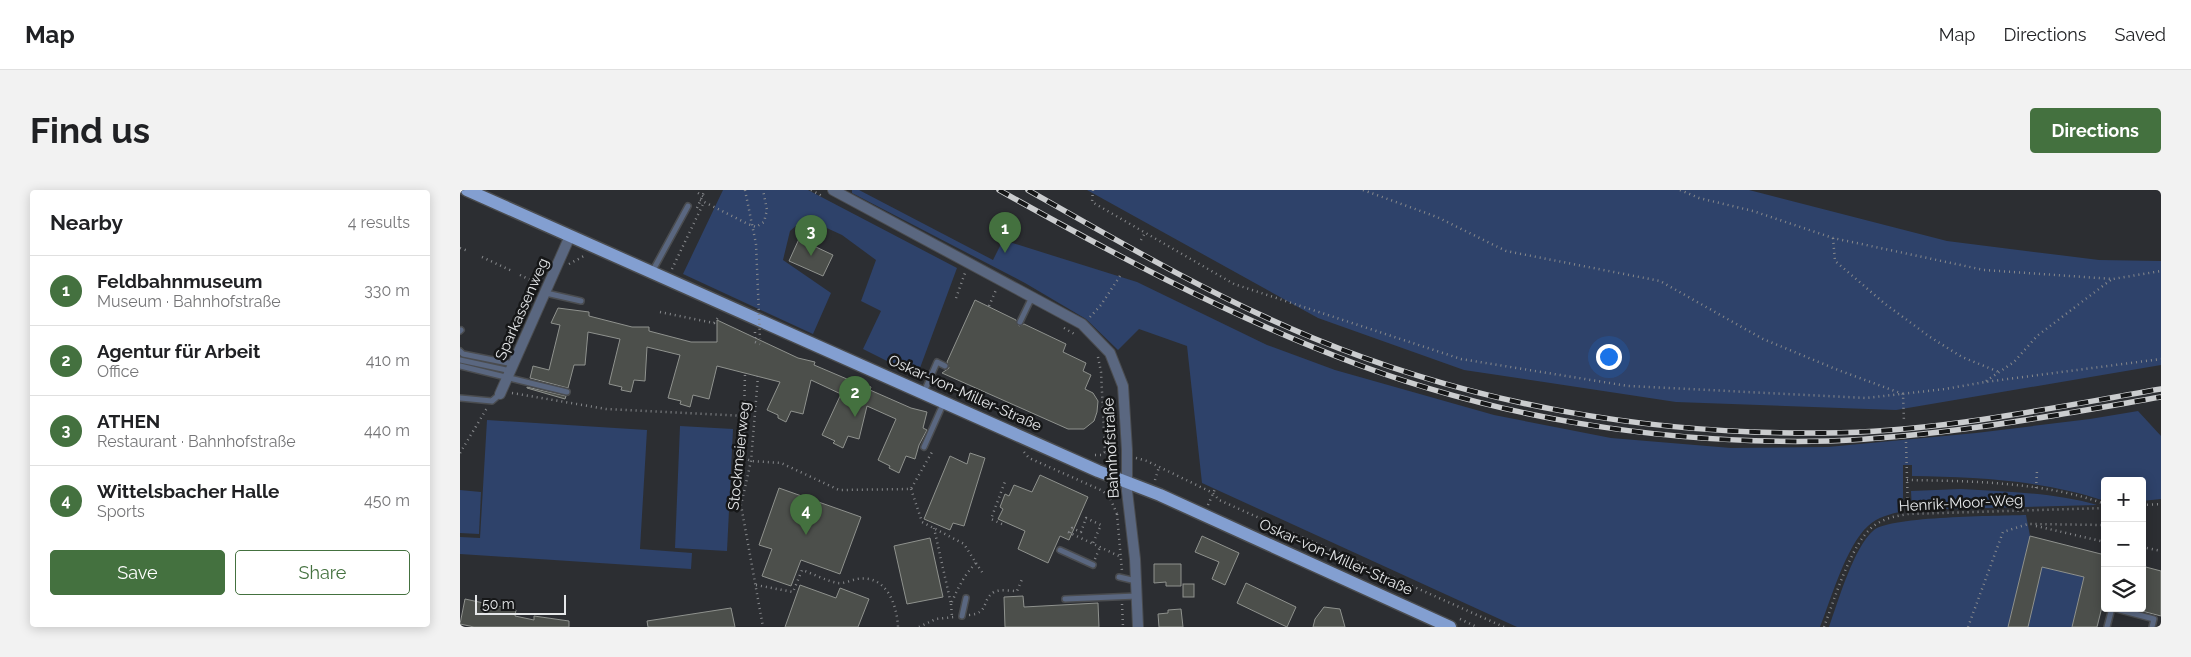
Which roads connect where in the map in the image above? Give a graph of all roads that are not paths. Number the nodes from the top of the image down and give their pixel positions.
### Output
1 (467, 190) edge
2 (830, 195) edge
3 (688, 206) dead end
4 (570, 236) junction
5 (652, 272) junction
6 (546, 293) junction
7 (1033, 297) junction
8 (581, 301) dead end
9 (1020, 322) dead end
10 (460, 351) edge
11 (460, 360) edge
12 (460, 366) edge
13 (945, 366) dead end
14 (511, 371) junction
15 (567, 392) dead end
16 (924, 392) junction
17 (498, 395) joint
18 (460, 398) edge
19 (944, 402) junction
20 (924, 447) dead end
21 (1127, 483) junction
22 (1060, 550) dead end
23 (1092, 565) dead end
24 (1120, 577) dead end
25 (1136, 581) junction
26 (1137, 596) junction
27 (966, 598) dead end
28 (1065, 599) dead end
29 (2111, 612) edge
30 (2127, 612) edge
31 (962, 616) road end
32 (1138, 627) edge
33 (1450, 627) edge
34 (2107, 627) edge
35 (2152, 627) edge

1 - 4 main road, Oskar-von-Miller-Straße
2 - 7 street, Bahnhofstraße
3 - 5 lane
4 - 5 main road, Oskar-von-Miller-Straße
4 - 6 street, Sparkassenweg
5 - 16 main road, Oskar-von-Miller-Straße
6 - 8 lane
6 - 14 street, Sparkassenweg
7 - 9 lane
7 - 21 street, Bahnhofstraße
10 - 14 lane
11 - 14 lane
12 - 14 lane
13 - 16 lane
14 - 15 lane
14 - 17 street, Sparkassenweg
16 - 19 main road, Oskar-von-Miller-Straße
17 - 18 lane
19 - 20 lane
19 - 21 main road, Oskar-von-Miller-Straße
21 - 25 street, Bahnhofstraße
21 - 33 main road, Oskar-von-Miller-Straße
22 - 23 lane
24 - 25 lane
25 - 26 street, Bahnhofstraße
26 - 28 lane
26 - 32 street, Bahnhofstraße
27 - 31 lane
29 - 34 lane
30 - 35 lane

